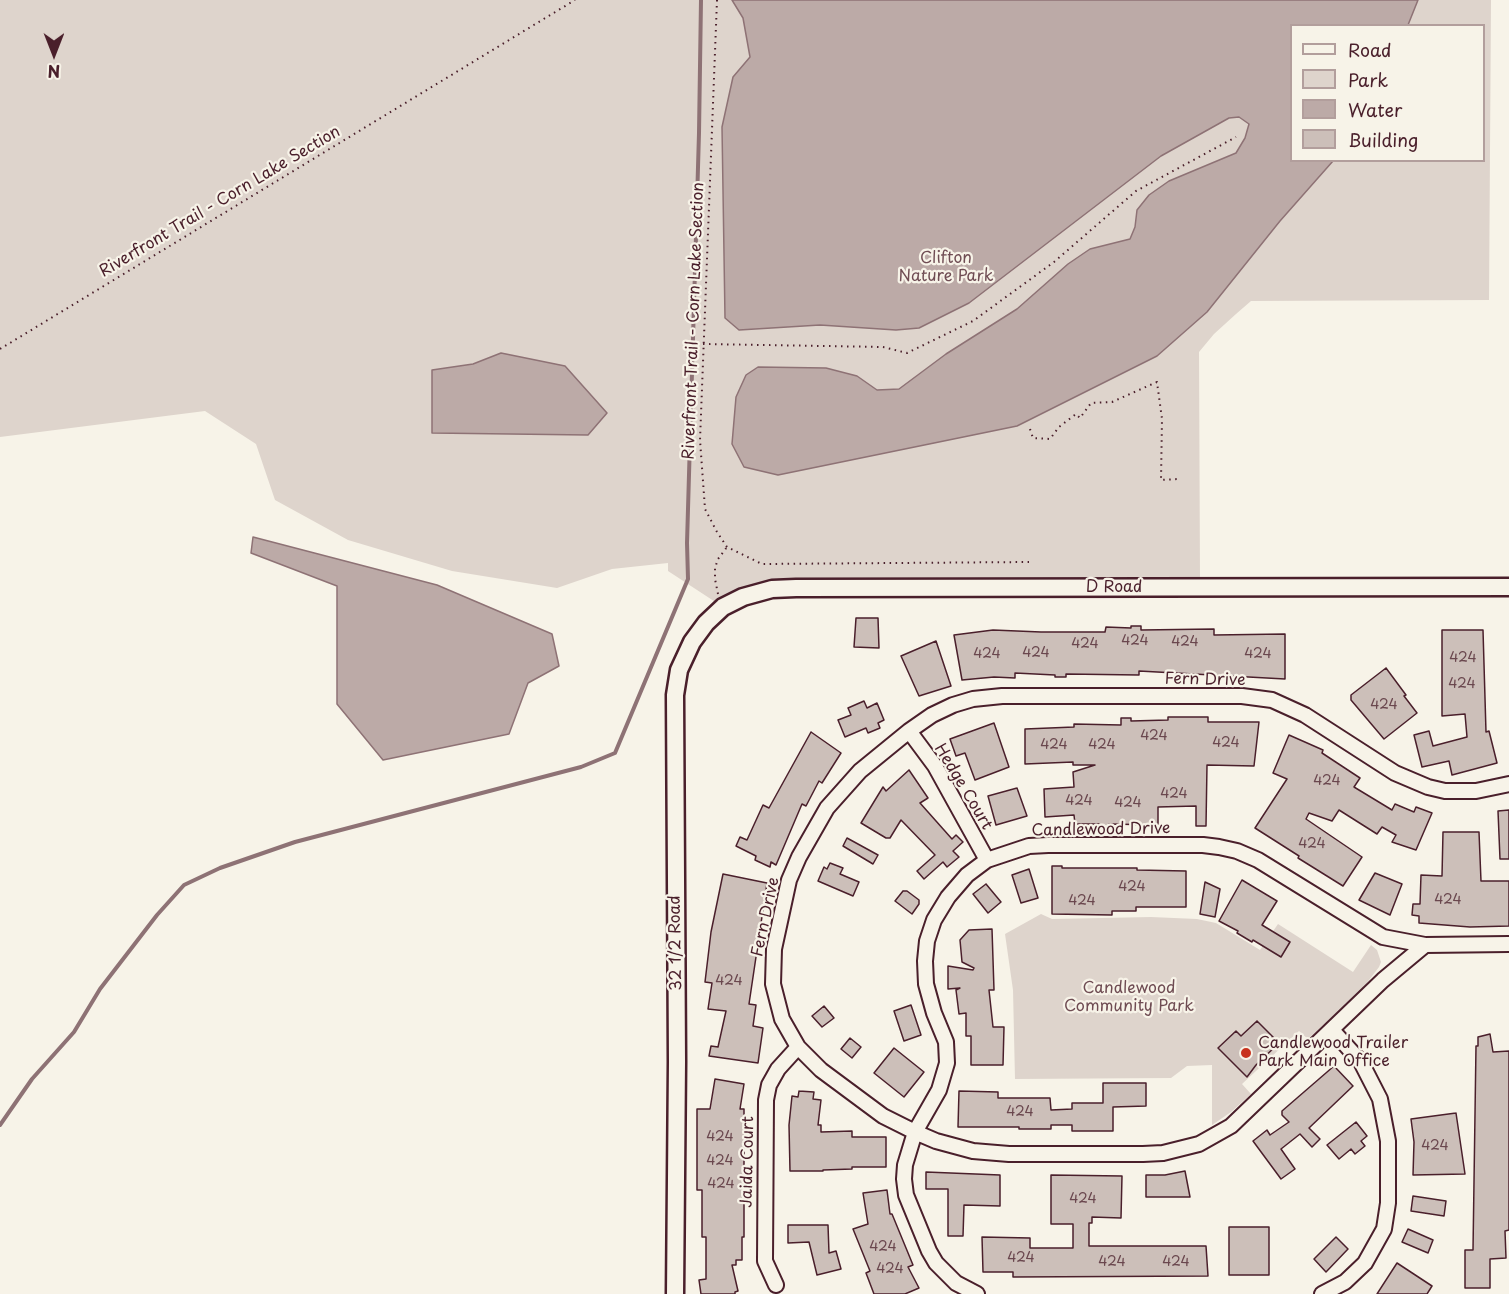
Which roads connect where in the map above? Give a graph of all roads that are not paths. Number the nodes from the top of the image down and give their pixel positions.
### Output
1 (1509, 586) edge
2 (1509, 596) edge
3 (723, 608) joint
4 (909, 731) junction
5 (1509, 784) edge
6 (987, 860) junction
7 (1509, 944) edge
8 (1425, 945) junction
9 (1332, 1030) junction
10 (798, 1047) junction
11 (915, 1132) junction
12 (776, 1285) dead end
13 (675, 1294) edge
14 (977, 1294) edge
15 (1322, 1294) edge

1 - 2 street
1 - 3 street, D Road
3 - 13 street, 32 1/2 Road
4 - 5 street, Fern Drive
4 - 6 street, Hedge Court
4 - 10 street, Fern Drive
6 - 8 street, Candlewood Drive
6 - 11 street, Candlewood Drive
7 - 8 street, Candlewood Drive
8 - 9 street, Fern Drive
9 - 11 street, Fern Drive
9 - 15 street
10 - 11 street, Fern Drive
10 - 12 street, Jaida Court
11 - 14 street, Candlewood Drive

